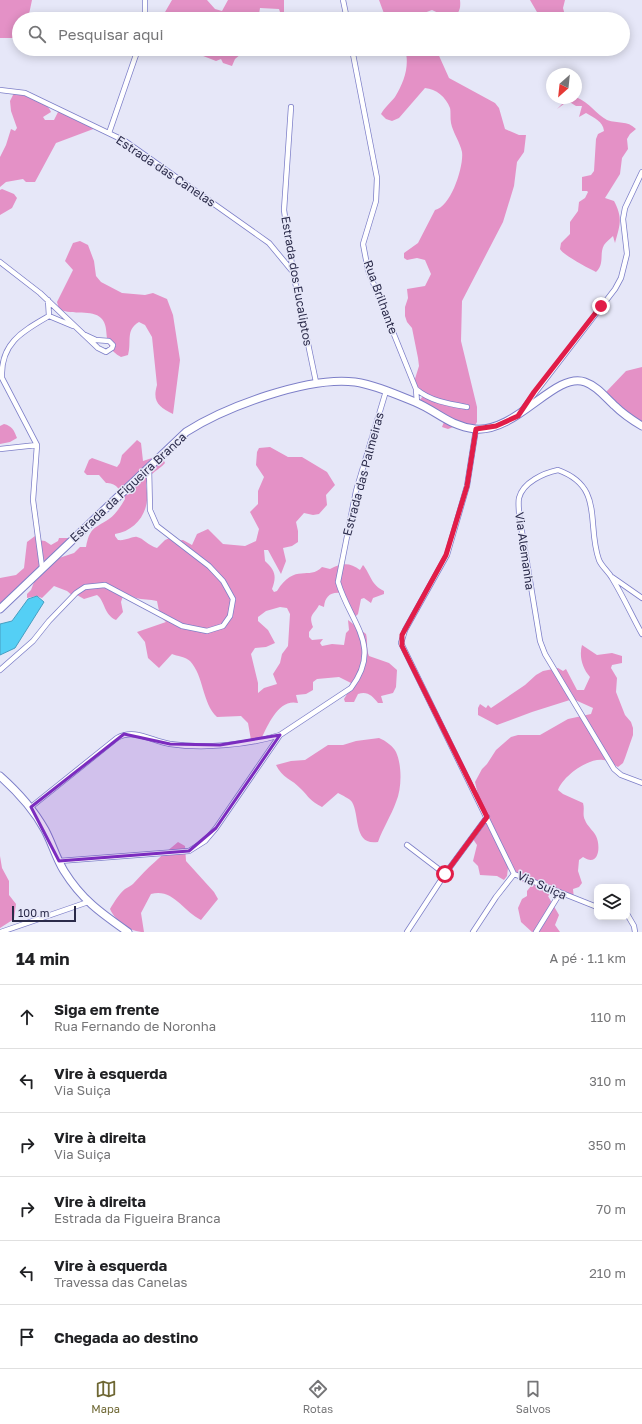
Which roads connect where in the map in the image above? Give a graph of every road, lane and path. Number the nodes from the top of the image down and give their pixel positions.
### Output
1 (145, 0) edge
2 (343, 0) edge
3 (145, 12) edge
4 (346, 12) edge
5 (136, 56) edge
6 (353, 56) edge
7 (0, 90) edge
8 (291, 107) dead end
9 (109, 133) junction
10 (642, 172) edge
11 (0, 262) edge
12 (293, 272) junction
13 (48, 300) junction
14 (49, 316) junction
15 (76, 327) junction
16 (83, 334) junction
17 (316, 382) junction
18 (416, 389) junction
19 (386, 392) junction
20 (417, 403) junction
21 (467, 407) dead end
22 (518, 416) junction
23 (642, 426) edge
24 (476, 429) junction
25 (37, 445) junction
26 (0, 449) edge
27 (149, 467) junction
28 (42, 567) junction
29 (611, 577) junction
30 (642, 598) edge
31 (0, 609) edge
32 (642, 634) edge
33 (0, 670) edge
34 (280, 736) junction
35 (0, 776) edge
36 (642, 783) edge
37 (31, 807) junction
38 (487, 817) junction
39 (407, 845) dead end
40 (59, 861) junction
41 (445, 874) junction
42 (514, 874) junction
43 (560, 893) junction
44 (88, 902) junction
45 (594, 906) edge
46 (630, 919) edge
47 (13, 928) junction
48 (1, 932) edge
49 (19, 932) edge
50 (128, 932) edge
51 (407, 932) edge
52 (473, 932) edge
53 (536, 932) edge
54 (635, 932) edge

1 - 3 street
2 - 4 street
5 - 9 street
6 - 18 street, Rua Brilhante
7 - 9 street, Estrada das Canelas
8 - 12 street, Estrada dos Eucaliptos
9 - 12 street, Estrada das Canelas
10 - 22 street
11 - 13 street
12 - 17 street, Estrada dos Eucaliptos
13 - 14 street
13 - 15 street
14 - 15 street
14 - 25 street
15 - 16 street
16 - 16 street
17 - 19 main road, Estrada da Figueira Branca
17 - 27 main road, Estrada da Figueira Branca
18 - 20 street, Rua Brilhante
18 - 21 street
19 - 20 main road, Estrada da Figueira Branca
19 - 34 street, Estrada das Palmeiras
20 - 24 main road, Estrada da Figueira Branca
22 - 23 main road, Estrada da Figueira Branca
22 - 24 main road, Estrada da Figueira Branca
24 - 38 street, Via Suiça
25 - 26 street
25 - 28 street
27 - 28 main road, Estrada da Figueira Branca
27 - 33 street
28 - 31 main road, Estrada da Figueira Branca
29 - 30 street
29 - 32 street, Via Alemanha
29 - 36 street, Via Alemanha
34 - 37 street
34 - 40 street, Estrada das Palmeiras
35 - 37 main road
37 - 40 main road
38 - 41 street
38 - 42 street, Via Suiça
39 - 41 street
40 - 44 main road
41 - 51 street
42 - 43 street, Via Suiça
42 - 52 street
43 - 45 street, Via Suiça
43 - 53 street
44 - 47 street
44 - 50 main road
46 - 54 street
47 - 48 street
47 - 49 street

